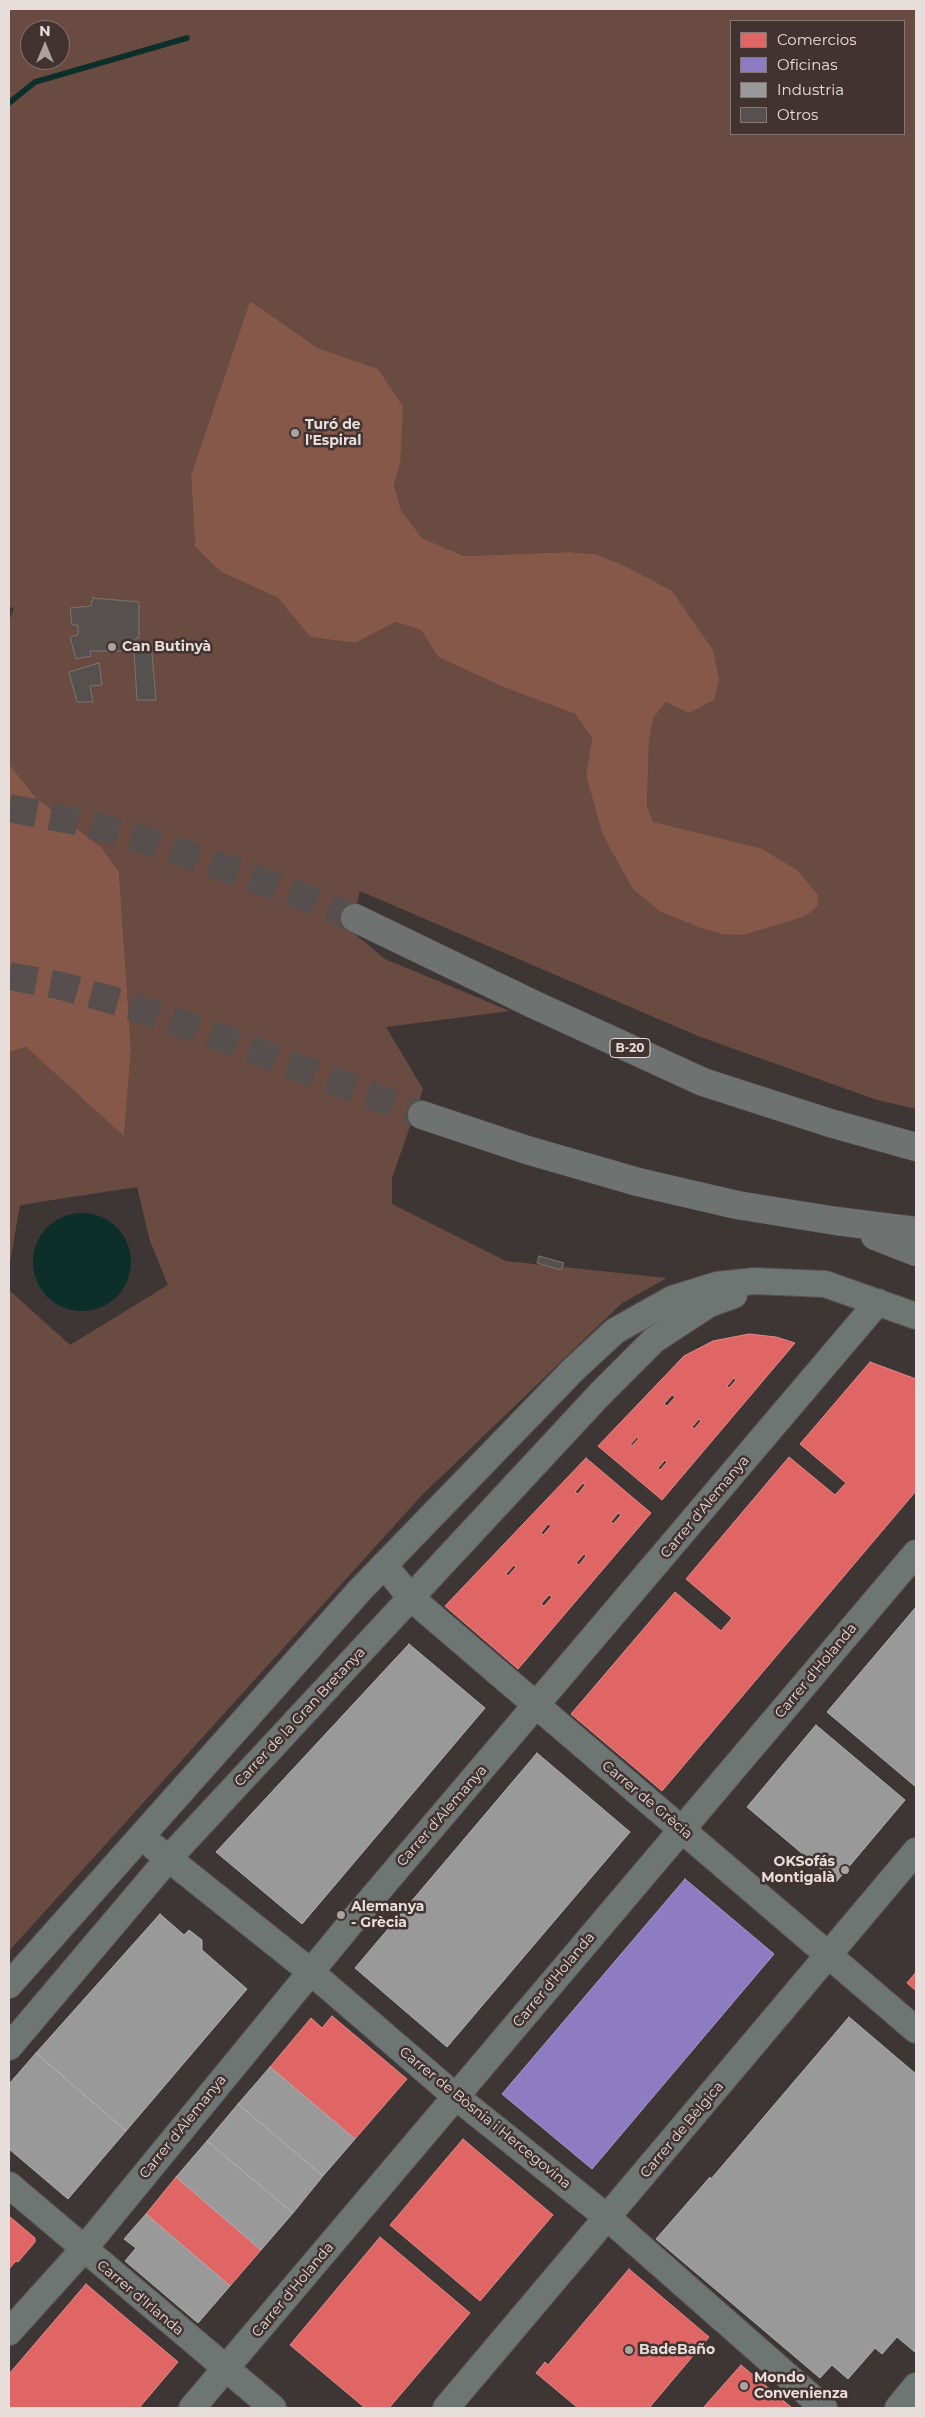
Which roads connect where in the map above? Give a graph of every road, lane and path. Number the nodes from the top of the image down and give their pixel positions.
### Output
1 (355, 918) tunnel mouth
2 (422, 1115) tunnel mouth
3 (916, 1147) edge
4 (836, 1221) junction
5 (916, 1230) edge
6 (916, 1252) edge
7 (774, 1280) junction
8 (878, 1302) junction
9 (916, 1316) edge
10 (573, 1370) junction
11 (600, 1394) junction
12 (916, 1553) edge
13 (384, 1565) junction
14 (411, 1598) junction
15 (536, 1706) junction
16 (682, 1829) junction
17 (141, 1834) junction
18 (916, 1851) edge
19 (168, 1860) junction
20 (829, 1955) junction
21 (310, 1972) junction
22 (9, 1985) edge
23 (916, 2030) edge
24 (9, 2047) edge
25 (456, 2096) junction
26 (9, 2186) edge
27 (608, 2218) junction
28 (83, 2250) junction
29 (9, 2332) edge
30 (226, 2369) junction
31 (916, 2386) edge
32 (192, 2408) edge
33 (273, 2408) edge
34 (446, 2408) edge
35 (824, 2408) edge
36 (898, 2408) edge

1 - 3 highway, B-20
2 - 4 highway
4 - 5 highway
4 - 6 highway
7 - 8 street, Carrer de la Gran Bretanya
7 - 10 street, Carrer de la Gran Bretanya
7 - 11 street, Carrer de la Gran Bretanya
8 - 9 street, Carrer de la Gran Bretanya
8 - 15 street, Carrer d'Alemanya
10 - 11 street
10 - 13 street, Carrer de la Gran Bretanya
11 - 14 street, Carrer de la Gran Bretanya
12 - 16 street, Carrer d'Holanda
13 - 14 street, Carrer de Grècia
13 - 17 street, Carrer de la Gran Bretanya
14 - 15 street, Carrer de Grècia
14 - 19 street, Carrer de la Gran Bretanya
15 - 16 street, Carrer de Grècia
15 - 21 street, Carrer d'Alemanya
16 - 20 street, Carrer de Grècia
16 - 25 street, Carrer d'Holanda
17 - 19 street, Carrer de Bòsnia i Hercegovina
17 - 22 street, Carrer de la Gran Bretanya
18 - 20 street, Carrer de Bèlgica
19 - 21 street, Carrer de Bòsnia i Hercegovina
19 - 24 street, Carrer de la Gran Bretanya
20 - 23 street, Carrer de Grècia
20 - 27 street, Carrer de Bèlgica
21 - 25 street, Carrer de Bòsnia i Hercegovina
21 - 28 street, Carrer d'Alemanya
25 - 27 street, Carrer de Bòsnia i Hercegovina
25 - 30 street, Carrer d'Holanda
26 - 28 street, Carrer d'Irlanda
27 - 34 street, Carrer de Bèlgica
27 - 35 street, Carrer de Bòsnia i Hercegovina
28 - 29 street, Carrer d'Alemanya
28 - 30 street, Carrer d'Irlanda
30 - 32 street, Carrer d'Holanda
30 - 33 street, Carrer d'Irlanda
31 - 36 street

